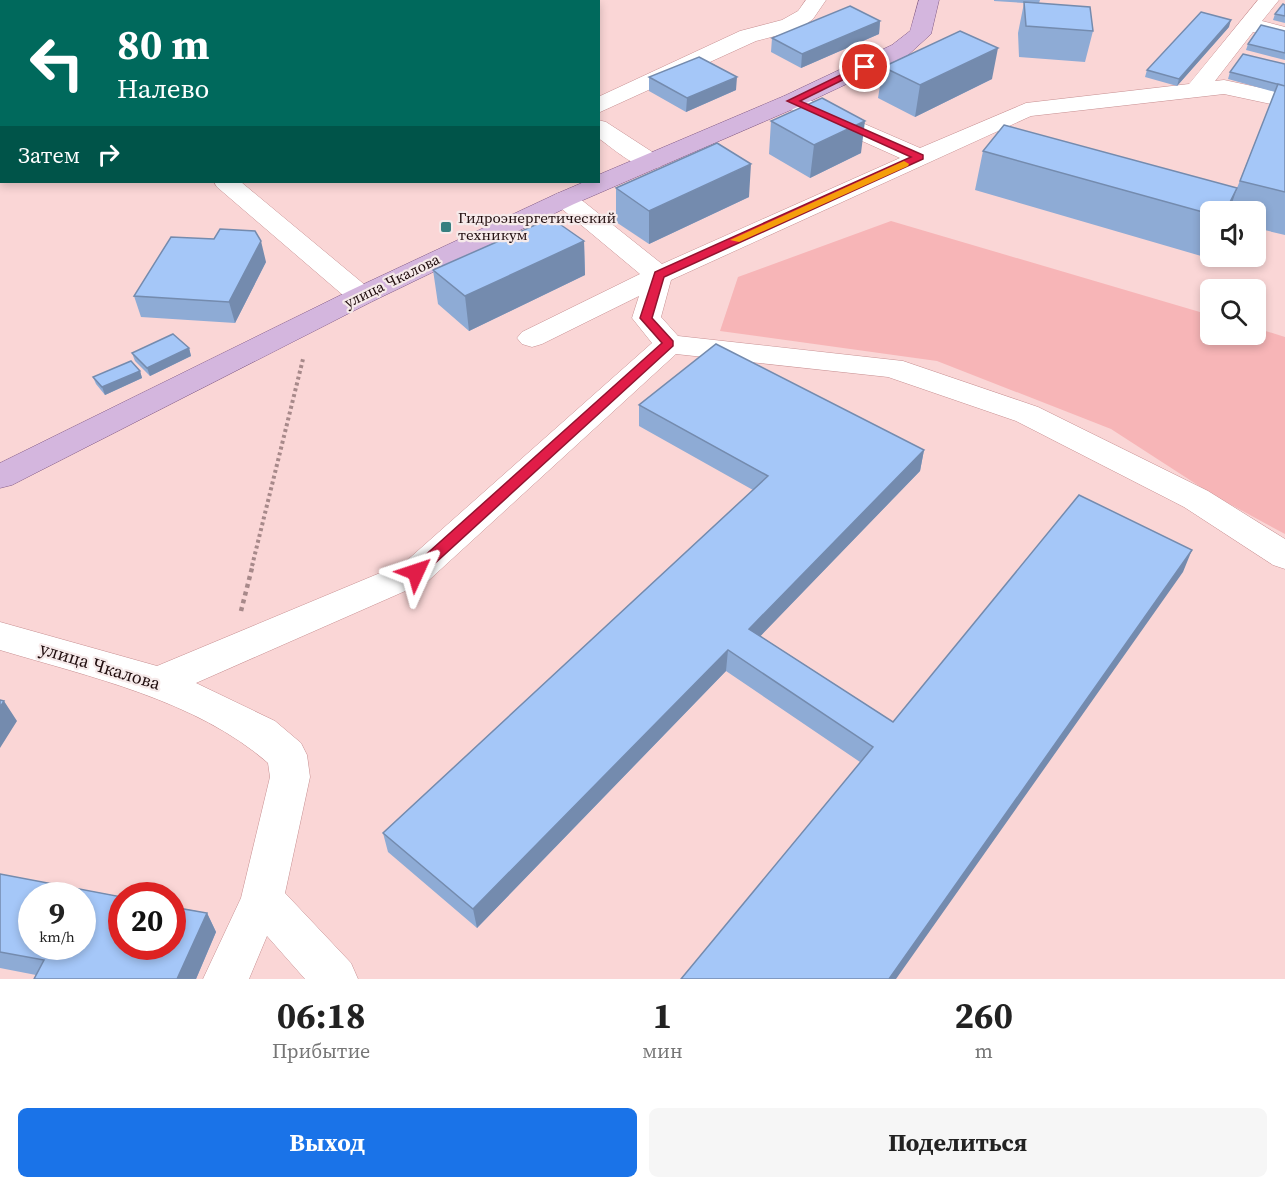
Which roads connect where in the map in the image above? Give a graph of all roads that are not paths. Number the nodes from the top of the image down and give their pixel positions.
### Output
1 (816, 0) edge
2 (929, 0) edge
3 (1269, 0) edge
4 (1248, 24) junction
5 (1285, 33) edge
6 (1196, 90) junction
7 (1285, 100) edge
8 (792, 101) junction
9 (600, 105) edge
10 (600, 128) edge
11 (919, 157) junction
12 (651, 162) junction
13 (227, 183) edge
14 (565, 199) junction
15 (659, 275) junction
16 (361, 296) junction
17 (532, 338) dead end
18 (669, 344) junction
19 (0, 477) edge
20 (1285, 556) edge
21 (0, 636) edge
22 (159, 682) junction
23 (262, 899) junction
24 (226, 979) edge
25 (335, 979) edge

1 - 9 street
2 - 8 main road, улица Чкалова
3 - 4 street
4 - 5 street
4 - 6 street
6 - 7 street
6 - 11 street
8 - 11 street
8 - 12 main road, улица Чкалова
10 - 12 street
11 - 15 street
12 - 14 main road, улица Чкалова
13 - 16 street
14 - 15 street
14 - 16 main road, улица Чкалова
15 - 17 street
15 - 18 street
16 - 19 main road, улица Чкалова
18 - 20 street
18 - 22 street
21 - 22 street, улица Чкалова
22 - 23 street, улица Чкалова
23 - 24 street, улица Чкалова
23 - 25 street

